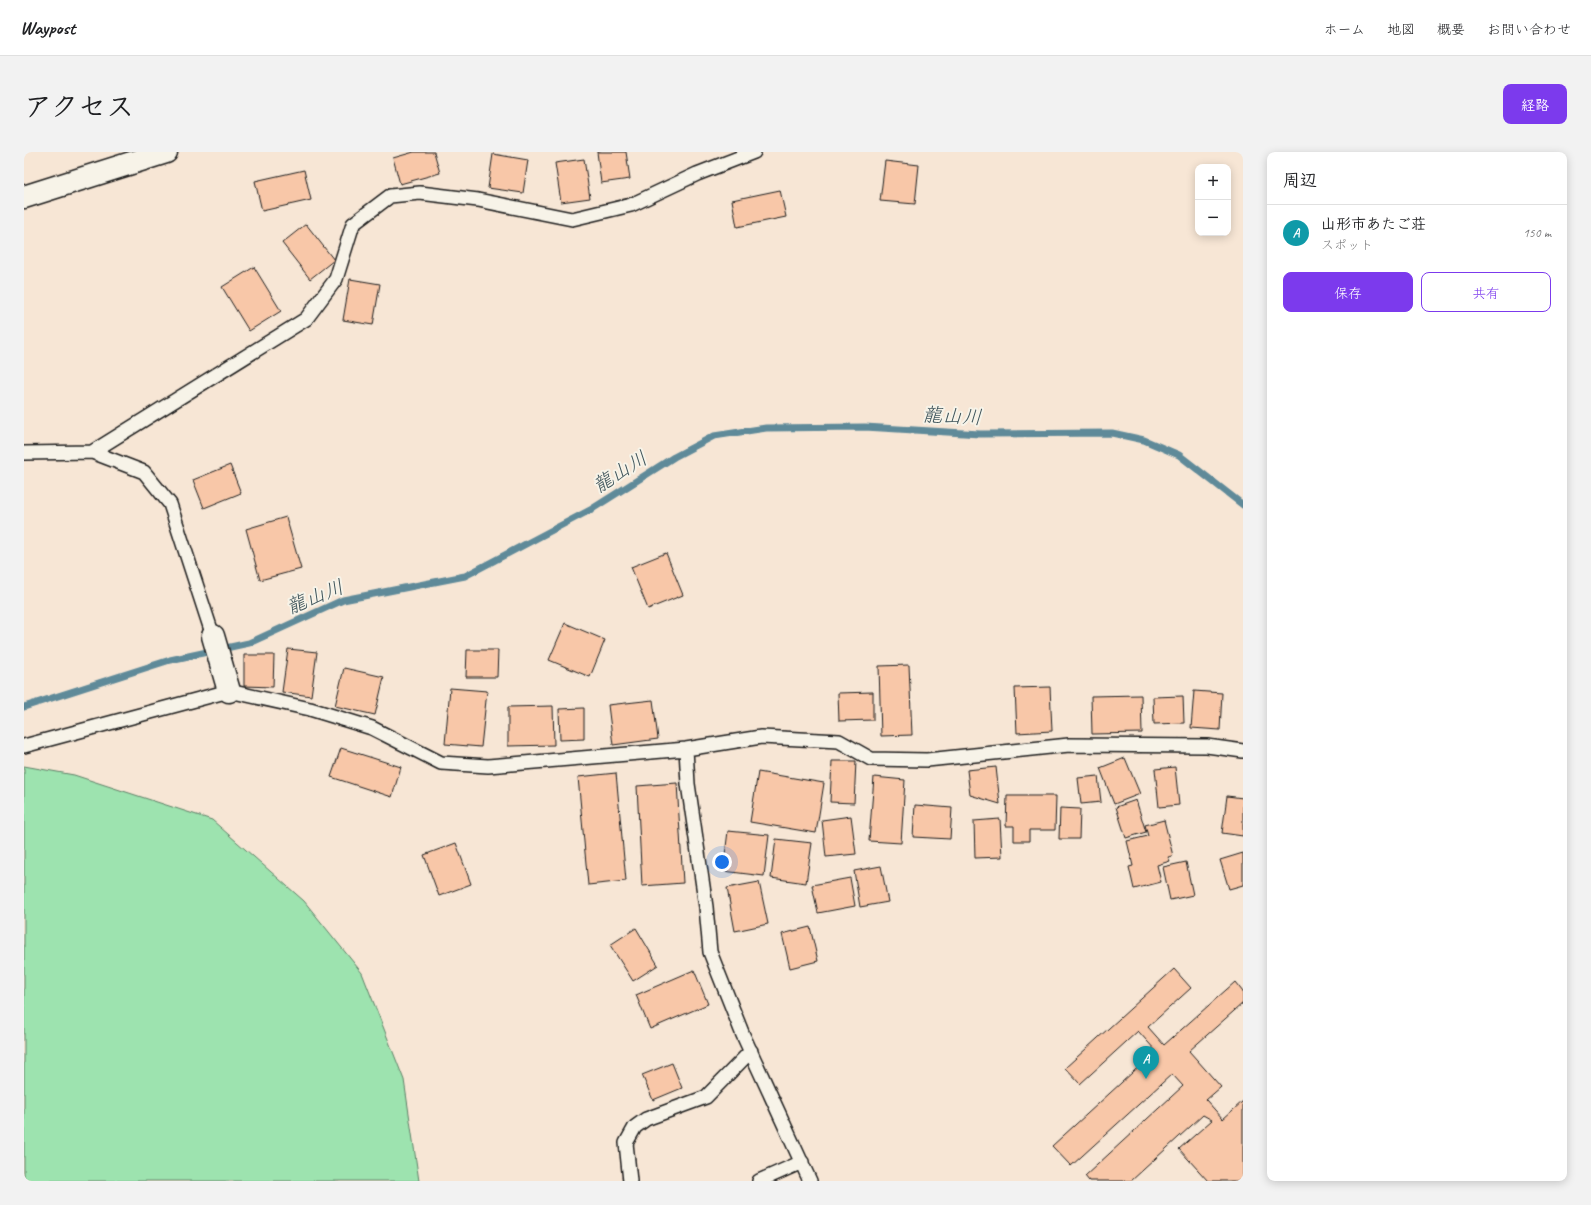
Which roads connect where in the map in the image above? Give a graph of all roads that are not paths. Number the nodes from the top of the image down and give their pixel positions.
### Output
1 (166, 152) edge
2 (754, 152) edge
3 (24, 197) edge
4 (92, 452) junction
5 (24, 453) edge
6 (213, 636) joint
7 (229, 691) junction
8 (24, 746) edge
9 (686, 749) junction
10 (1243, 751) edge
11 (751, 1051) junction
12 (802, 1162) junction
13 (630, 1181) edge
14 (759, 1181) edge
15 (810, 1181) edge

1 - 3 main road
2 - 4 lane
4 - 5 lane
4 - 6 lane
6 - 7 main road
7 - 8 lane
7 - 9 lane
9 - 10 lane
9 - 11 lane
11 - 12 lane
11 - 13 lane
12 - 14 lane
12 - 15 lane

